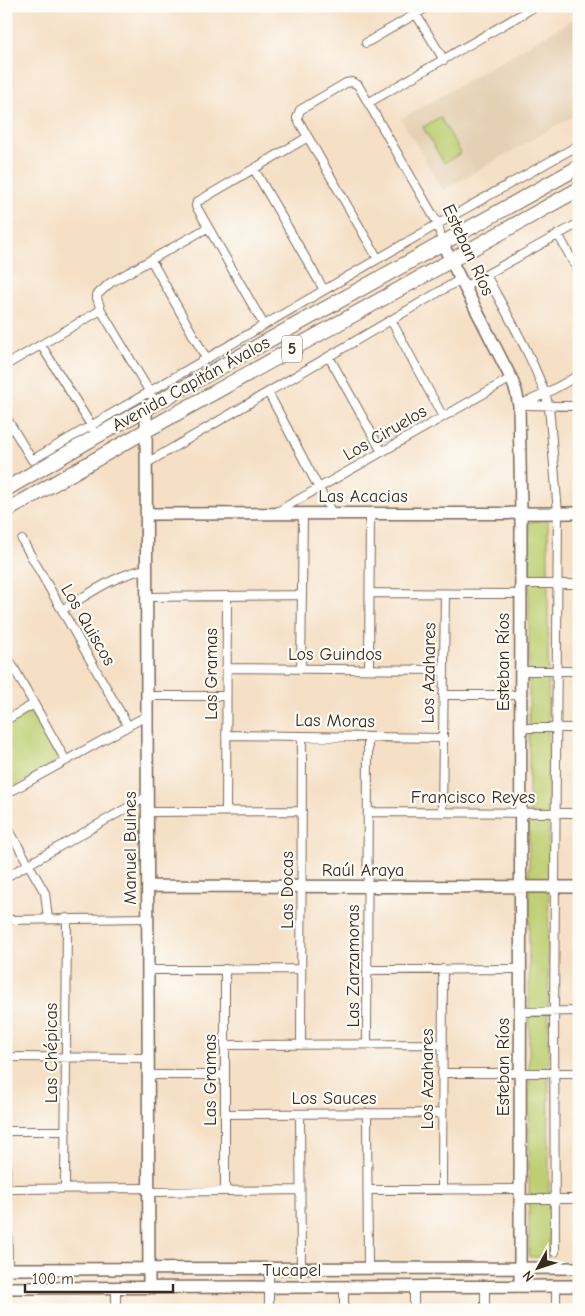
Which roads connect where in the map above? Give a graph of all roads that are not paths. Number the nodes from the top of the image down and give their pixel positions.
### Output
1 (411, 6) edge
2 (429, 6) edge
3 (536, 6) edge
4 (416, 14) junction
5 (366, 43) dead end
6 (444, 60) junction
7 (368, 103) junction
8 (308, 137) junction
9 (579, 145) edge
10 (579, 167) edge
11 (254, 169) junction
12 (579, 189) edge
13 (579, 223) edge
14 (438, 224) junction
15 (207, 228) junction
16 (558, 234) junction
17 (442, 244) junction
18 (378, 259) junction
19 (151, 260) junction
20 (451, 261) junction
21 (579, 273) edge
22 (486, 276) junction
23 (462, 283) junction
24 (324, 290) junction
25 (101, 310) junction
26 (391, 320) junction
27 (264, 325) junction
28 (41, 345) junction
29 (328, 357) junction
30 (206, 358) junction
31 (6, 364) edge
32 (579, 375) edge
33 (511, 378) junction
34 (268, 392) junction
35 (545, 394) junction
36 (151, 401) junction
37 (519, 405) junction
38 (549, 406) junction
39 (579, 406) edge
40 (6, 417) edge
41 (443, 417) junction
42 (147, 430) junction
43 (94, 431) junction
44 (382, 452) junction
45 (147, 463) junction
46 (318, 488) junction
47 (6, 489) edge
48 (6, 511) edge
49 (332, 513) junction
50 (370, 513) junction
51 (521, 513) junction
52 (558, 513) junction
53 (579, 513) edge
54 (147, 514) junction
55 (273, 514) junction
56 (303, 514) junction
57 (22, 540) dead end
58 (147, 569) junction
59 (557, 584) junction
60 (579, 584) edge
61 (521, 589) junction
62 (370, 593) junction
63 (445, 594) junction
64 (302, 595) junction
65 (226, 596) junction
66 (147, 597) junction
67 (62, 610) junction
68 (6, 654) edge
69 (226, 668) junction
70 (301, 669) junction
71 (369, 669) junction
72 (444, 670) junction
73 (521, 671) junction
74 (557, 671) junction
75 (579, 671) edge
76 (444, 695) junction
77 (521, 695) junction
78 (148, 696) junction
79 (226, 696) junction
80 (34, 704) junction
81 (148, 715) junction
82 (6, 720) edge
83 (128, 726) junction
84 (521, 728) junction
85 (556, 728) junction
86 (579, 728) edge
87 (226, 735) junction
88 (302, 736) junction
89 (368, 737) junction
90 (443, 738) junction
91 (66, 761) junction
92 (6, 794) edge
93 (148, 796) junction
94 (226, 811) junction
95 (302, 811) junction
96 (148, 812) junction
97 (368, 812) junction
98 (442, 812) junction
99 (520, 812) junction
100 (556, 812) junction
101 (579, 813) edge
102 (6, 825) edge
103 (29, 864) junction
104 (6, 877) edge
105 (148, 886) junction
106 (302, 887) junction
107 (368, 887) junction
108 (520, 887) junction
109 (555, 887) junction
110 (579, 887) edge
111 (67, 918) junction
112 (148, 918) junction
113 (48, 919) junction
114 (6, 920) edge
115 (301, 968) junction
116 (225, 969) junction
117 (443, 969) junction
118 (520, 969) junction
119 (148, 970) junction
120 (368, 970) junction
121 (579, 1011) edge
122 (520, 1012) junction
123 (554, 1012) junction
124 (367, 1044) junction
125 (443, 1044) junction
126 (225, 1045) junction
127 (301, 1045) junction
128 (6, 1058) edge
129 (66, 1058) junction
130 (148, 1058) junction
131 (442, 1073) junction
132 (520, 1073) junction
133 (554, 1073) junction
134 (579, 1073) edge
135 (148, 1075) junction
136 (225, 1075) junction
137 (367, 1113) junction
138 (442, 1113) junction
139 (225, 1114) junction
140 (300, 1114) junction
141 (6, 1131) edge
142 (66, 1131) junction
143 (6, 1156) edge
144 (65, 1188) junction
145 (7, 1189) edge
146 (148, 1190) junction
147 (300, 1190) junction
148 (368, 1190) junction
149 (442, 1190) junction
150 (225, 1191) junction
151 (520, 1194) junction
152 (555, 1199) junction
153 (579, 1199) edge
154 (555, 1252) dead end
155 (368, 1268) junction
156 (520, 1268) junction
157 (579, 1268) edge
158 (7, 1269) edge
159 (149, 1269) junction
160 (268, 1269) junction
161 (301, 1269) junction
162 (485, 1286) junction
163 (520, 1286) junction
164 (556, 1286) junction
165 (579, 1286) edge
166 (344, 1287) junction
167 (414, 1287) junction
168 (6, 1288) edge
169 (116, 1288) junction
170 (149, 1288) junction
171 (269, 1288) junction
172 (116, 1310) edge
173 (268, 1310) edge
174 (344, 1310) edge
175 (414, 1310) edge
176 (485, 1310) edge
177 (556, 1310) edge

1 - 4 street
2 - 4 street
3 - 6 street
4 - 5 street
4 - 6 street
6 - 7 street
7 - 8 street, Esteban Ríos
7 - 14 street, Esteban Ríos
8 - 11 street
8 - 18 street
9 - 14 street, Avenida Capitán Ávalos
10 - 17 highway, Avenida Capitán Ávalos / 5
11 - 15 street
11 - 24 street
12 - 20 highway, Avenida Capitán Ávalos / 5
13 - 16 street
14 - 17 street, Esteban Ríos
14 - 18 street, Avenida Capitán Ávalos
15 - 19 street
15 - 27 street
16 - 21 street
16 - 22 street
17 - 20 street, Esteban Ríos
17 - 36 highway, Avenida Capitán Ávalos / 5
18 - 24 street, Avenida Capitán Ávalos
19 - 25 street, Manuel Bulnes
19 - 30 street
20 - 23 street, Esteban Ríos
20 - 42 highway, Avenida Capitán Ávalos / 5
22 - 23 street
22 - 35 street, Esteban Ríos
23 - 26 street
23 - 33 street, Esteban Ríos
24 - 27 street, Avenida Capitán Ávalos
25 - 28 street
25 - 36 street, Manuel Bulnes
26 - 29 street
26 - 41 street
27 - 30 street, Avenida Capitán Ávalos
28 - 31 street
28 - 43 street
29 - 34 street
29 - 44 street
30 - 36 street, Avenida Capitán Ávalos
32 - 35 street
33 - 37 street, Esteban Ríos
33 - 41 street, Los Ciruelos
34 - 45 street
34 - 46 street
35 - 37 street
35 - 38 street, Esteban Ríos
36 - 42 street, Manuel Bulnes
36 - 43 highway, Avenida Capitán Ávalos / 5
37 - 38 street
37 - 51 street, Esteban Ríos
38 - 39 street
38 - 52 street, Esteban Ríos
40 - 43 street, Avenida Capitán Ávalos
41 - 44 street, Los Ciruelos
42 - 45 street, Manuel Bulnes
42 - 48 highway, Avenida Capitán Ávalos / 5
43 - 47 highway, Avenida Capitán Ávalos / 5
44 - 46 street, Los Ciruelos
45 - 54 street, Manuel Bulnes
46 - 49 street
46 - 55 street, Los Ciruelos
49 - 50 street, Las Acacias
49 - 56 street, Las Acacias
50 - 51 street, Las Acacias
50 - 62 street
51 - 52 street, Las Acacias
51 - 61 street, Esteban Ríos
52 - 53 street, Las Acacias
52 - 59 street, Esteban Ríos
54 - 55 street, Las Acacias
54 - 58 street, Manuel Bulnes
55 - 56 street, Las Acacias
56 - 64 street
57 - 67 street, Los Quiscos
58 - 66 street, Manuel Bulnes
58 - 67 street
59 - 60 street
59 - 61 street
59 - 74 street, Esteban Ríos
61 - 63 street
61 - 73 street, Esteban Ríos
62 - 63 street
62 - 71 street
63 - 72 street, Los Azahares
64 - 65 street
64 - 70 street
65 - 66 street
65 - 69 street, Las Gramas
66 - 78 street, Manuel Bulnes
67 - 83 street, Los Quiscos
68 - 80 street
69 - 70 street, Los Guindos
69 - 79 street, Las Gramas
70 - 71 street, Los Guindos
71 - 72 street, Los Guindos
72 - 76 street, Los Azahares
73 - 74 street
73 - 77 street, Esteban Ríos
74 - 75 street
74 - 85 street, Esteban Ríos
76 - 77 street
76 - 90 street, Los Azahares
77 - 84 street, Esteban Ríos
78 - 79 street
78 - 81 street, Manuel Bulnes
79 - 87 street, Las Gramas
80 - 82 street
80 - 91 street
81 - 83 street
81 - 93 street, Manuel Bulnes
83 - 91 street
84 - 85 street
84 - 99 street, Esteban Ríos
85 - 86 street
85 - 100 street, Esteban Ríos
87 - 88 street, Las Moras
87 - 94 street, Las Gramas
88 - 89 street, Las Moras
88 - 95 street, Las Docas
89 - 90 street, Las Moras
89 - 97 street, Las Zarzamoras
90 - 98 street, Los Azahares
91 - 92 street
93 - 96 street, Manuel Bulnes
93 - 103 street
94 - 95 street
94 - 96 street
95 - 106 street, Las Docas
96 - 105 street, Manuel Bulnes
97 - 98 street, Francisco Reyes
97 - 107 street, Las Zarzamoras
98 - 99 street, Francisco Reyes
99 - 100 street, Francisco Reyes
99 - 108 street, Esteban Ríos
100 - 101 street, Francisco Reyes
100 - 109 street, Esteban Ríos
102 - 103 street
103 - 104 street
103 - 113 street
105 - 106 street, Raúl Araya
105 - 112 street, Manuel Bulnes
106 - 107 street, Raúl Araya
106 - 115 street, Las Docas
107 - 108 street, Raúl Araya
107 - 120 street, Las Zarzamoras
108 - 109 street, Raúl Araya
108 - 118 street, Esteban Ríos
109 - 110 street, Raúl Araya
109 - 123 street, Esteban Ríos
111 - 112 street
111 - 113 street
111 - 129 street, Las Chépicas
112 - 119 street, Manuel Bulnes
113 - 114 street
115 - 116 street
115 - 127 street, Las Docas
116 - 119 street
116 - 126 street, Las Gramas
117 - 118 street
117 - 120 street
117 - 125 street, Los Azahares
118 - 122 street, Esteban Ríos
119 - 130 street, Manuel Bulnes
120 - 124 street, Las Zarzamoras
121 - 123 street
122 - 123 street
122 - 132 street, Esteban Ríos
123 - 133 street, Esteban Ríos
124 - 125 street
124 - 127 street
125 - 131 street, Los Azahares
126 - 127 street
126 - 136 street, Las Gramas
128 - 129 street
129 - 130 street
129 - 142 street, Las Chépicas
130 - 135 street, Manuel Bulnes
131 - 132 street
131 - 138 street, Los Azahares
132 - 133 street
132 - 151 street, Esteban Ríos
133 - 134 street
133 - 152 street, Esteban Ríos
135 - 136 street
135 - 146 street, Manuel Bulnes
136 - 139 street, Las Gramas
137 - 138 street, Los Sauces
137 - 140 street, Los Sauces
137 - 148 street
138 - 149 street, Los Azahares
139 - 140 street, Los Sauces
139 - 150 street, Las Gramas
140 - 147 street
141 - 142 street
142 - 144 street, Las Chépicas
143 - 145 street
144 - 145 street
144 - 146 street
145 - 158 street
146 - 150 street
146 - 159 street, Manuel Bulnes
147 - 150 street
147 - 161 street
148 - 149 street
148 - 155 street
149 - 151 street
151 - 152 street
151 - 156 street, Esteban Ríos
152 - 153 street
152 - 154 street, Esteban Ríos
155 - 156 street, Tucapel
155 - 161 street, Tucapel
156 - 157 street, Tucapel
156 - 163 street, Esteban Ríos
158 - 159 street, Tucapel
159 - 160 street, Tucapel
159 - 170 street, Manuel Bulnes
160 - 161 street, Tucapel
160 - 171 street
162 - 163 street, Tucapel
162 - 167 street, Tucapel
162 - 176 street
163 - 164 street, Tucapel
164 - 165 street, Tucapel
164 - 177 street
166 - 167 street, Tucapel
166 - 171 street, Tucapel
166 - 174 street
167 - 175 street
168 - 169 street, Tucapel
169 - 170 street, Tucapel
169 - 172 street
170 - 171 street, Tucapel
171 - 173 street

